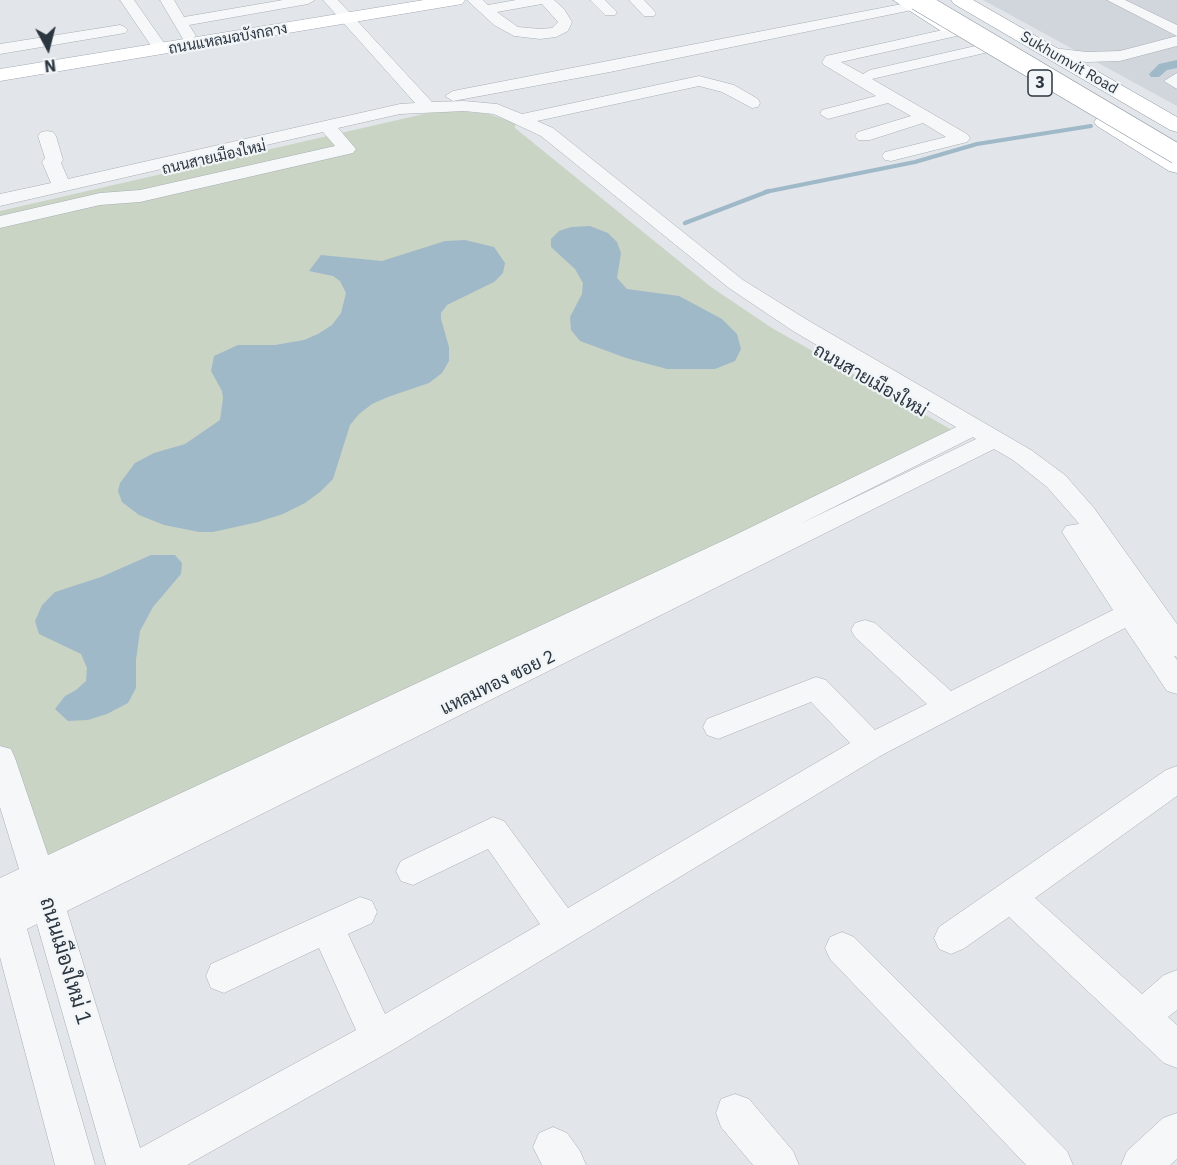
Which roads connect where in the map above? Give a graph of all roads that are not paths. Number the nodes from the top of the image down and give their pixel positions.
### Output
1 (127, 0) edge
2 (167, 0) edge
3 (308, 0) edge
4 (398, 0) edge
5 (456, 0) edge
6 (540, 0) edge
7 (546, 0) edge
8 (597, 0) edge
9 (636, 0) edge
10 (939, 0) edge
11 (960, 0) edge
12 (1114, 0) edge
13 (911, 2) edge
14 (479, 5) edge
15 (340, 9) edge
16 (610, 12) dead end
17 (649, 13) dead end
18 (995, 20) junction
19 (1174, 27) edge
20 (184, 29) junction
21 (0, 30) edge
22 (120, 30) dead end
23 (953, 30) junction
24 (1177, 40) edge
25 (158, 46) junction
26 (984, 49) junction
27 (1177, 49) edge
28 (1053, 53) junction
29 (6, 56) edge
30 (0, 75) edge
31 (869, 80) junction
32 (1114, 89) junction
33 (844, 91) dead end
34 (890, 97) junction
35 (752, 103) dead end
36 (425, 105) junction
37 (828, 114) dead end
38 (926, 117) junction
39 (522, 119) junction
40 (1177, 126) edge
41 (329, 129) junction
42 (47, 136) dead end
43 (864, 136) dead end
44 (1177, 138) edge
45 (1177, 154) edge
46 (891, 156) dead end
47 (1177, 166) edge
48 (62, 186) junction
49 (0, 201) edge
50 (34, 202) junction
51 (0, 207) edge
52 (0, 222) edge
53 (977, 436) junction
54 (1139, 608) junction
55 (865, 630) dead end
56 (1177, 646) edge
57 (1177, 683) edge
58 (948, 706) junction
59 (718, 727) dead end
60 (871, 746) junction
61 (0, 759) edge
62 (1177, 779) edge
63 (413, 871) dead end
64 (43, 891) junction
65 (1011, 897) junction
66 (360, 912) dead end
67 (4, 924) edge
68 (327, 927) junction
69 (563, 929) junction
70 (951, 939) dead end
71 (842, 948) dead end
72 (224, 976) dead end
73 (1177, 987) edge
74 (1141, 1017) junction
75 (378, 1038) junction
76 (1177, 1050) edge
77 (735, 1113) dead end
78 (75, 1165) edge
79 (126, 1165) edge
80 (148, 1165) edge
81 (779, 1165) edge
82 (1053, 1165) edge

1 - 25 street
2 - 20 street
3 - 20 street
4 - 15 main road, ถนนแหลมฉบังกลาง
5 - 15 main road, ถนนแหลมฉบังกลาง
6 - 14 street
7 - 14 street
8 - 16 street
9 - 17 street
10 - 44 main road, Sukhumvit Road / 3
11 - 18 main road, Sukhumvit Road / 3
12 - 19 street
13 - 23 main road, Sukhumvit Road / 3
13 - 36 street
13 - 45 main road, Sukhumvit Road / 3, bridge
15 - 20 main road, ถนนแหลมฉบังกลาง
15 - 25 main road, ถนนแหลมฉบังกลาง
15 - 36 street
18 - 23 main road
18 - 28 main road, Sukhumvit Road / 3
20 - 25 main road, ถนนแหลมฉบังกลาง
21 - 29 street
22 - 29 street
23 - 26 main road, Sukhumvit Road / 3
23 - 31 street
24 - 28 street
25 - 29 main road, ถนนแหลมฉบังกลาง
25 - 30 main road, ถนนแหลมฉบังกลาง
26 - 31 street
26 - 47 main road, Sukhumvit Road / 3
27 - 32 street
28 - 32 main road, Sukhumvit Road / 3
31 - 33 street
31 - 34 street
32 - 40 main road, Sukhumvit Road / 3
34 - 37 street
34 - 38 street
35 - 39 street
36 - 39 street, ถนนสายเมืองใหม่
36 - 41 street, ถนนสายเมืองใหม่
38 - 43 street
38 - 46 street
39 - 53 street, ถนนสายเมืองใหม่
41 - 48 street, ถนนสายเมืองใหม่
41 - 50 street
42 - 48 street
48 - 50 street, ถนนสายเมืองใหม่
49 - 50 street, ถนนสายเมืองใหม่
50 - 51 street, ถนนสายเมืองใหม่
50 - 52 street
53 - 54 street, ถนนสายเมืองใหม่
53 - 64 street, แหลมทอง ซอย 2
54 - 56 street, ถนนสายเมืองใหม่
54 - 57 street, ถนนสายเมืองใหม่
54 - 58 street
55 - 58 street
58 - 60 street
59 - 60 street
60 - 69 street
61 - 64 street, ถนนเมืองใหม่ 1
62 - 65 street
63 - 69 street
64 - 67 street, แหลมทอง ซอย 2
64 - 79 street, ถนนเมืองใหม่ 1
65 - 70 street
65 - 74 street
66 - 68 street
67 - 78 street
68 - 72 street
68 - 75 street
69 - 75 street
71 - 82 street
73 - 74 street
74 - 76 street
75 - 80 street
77 - 81 street

